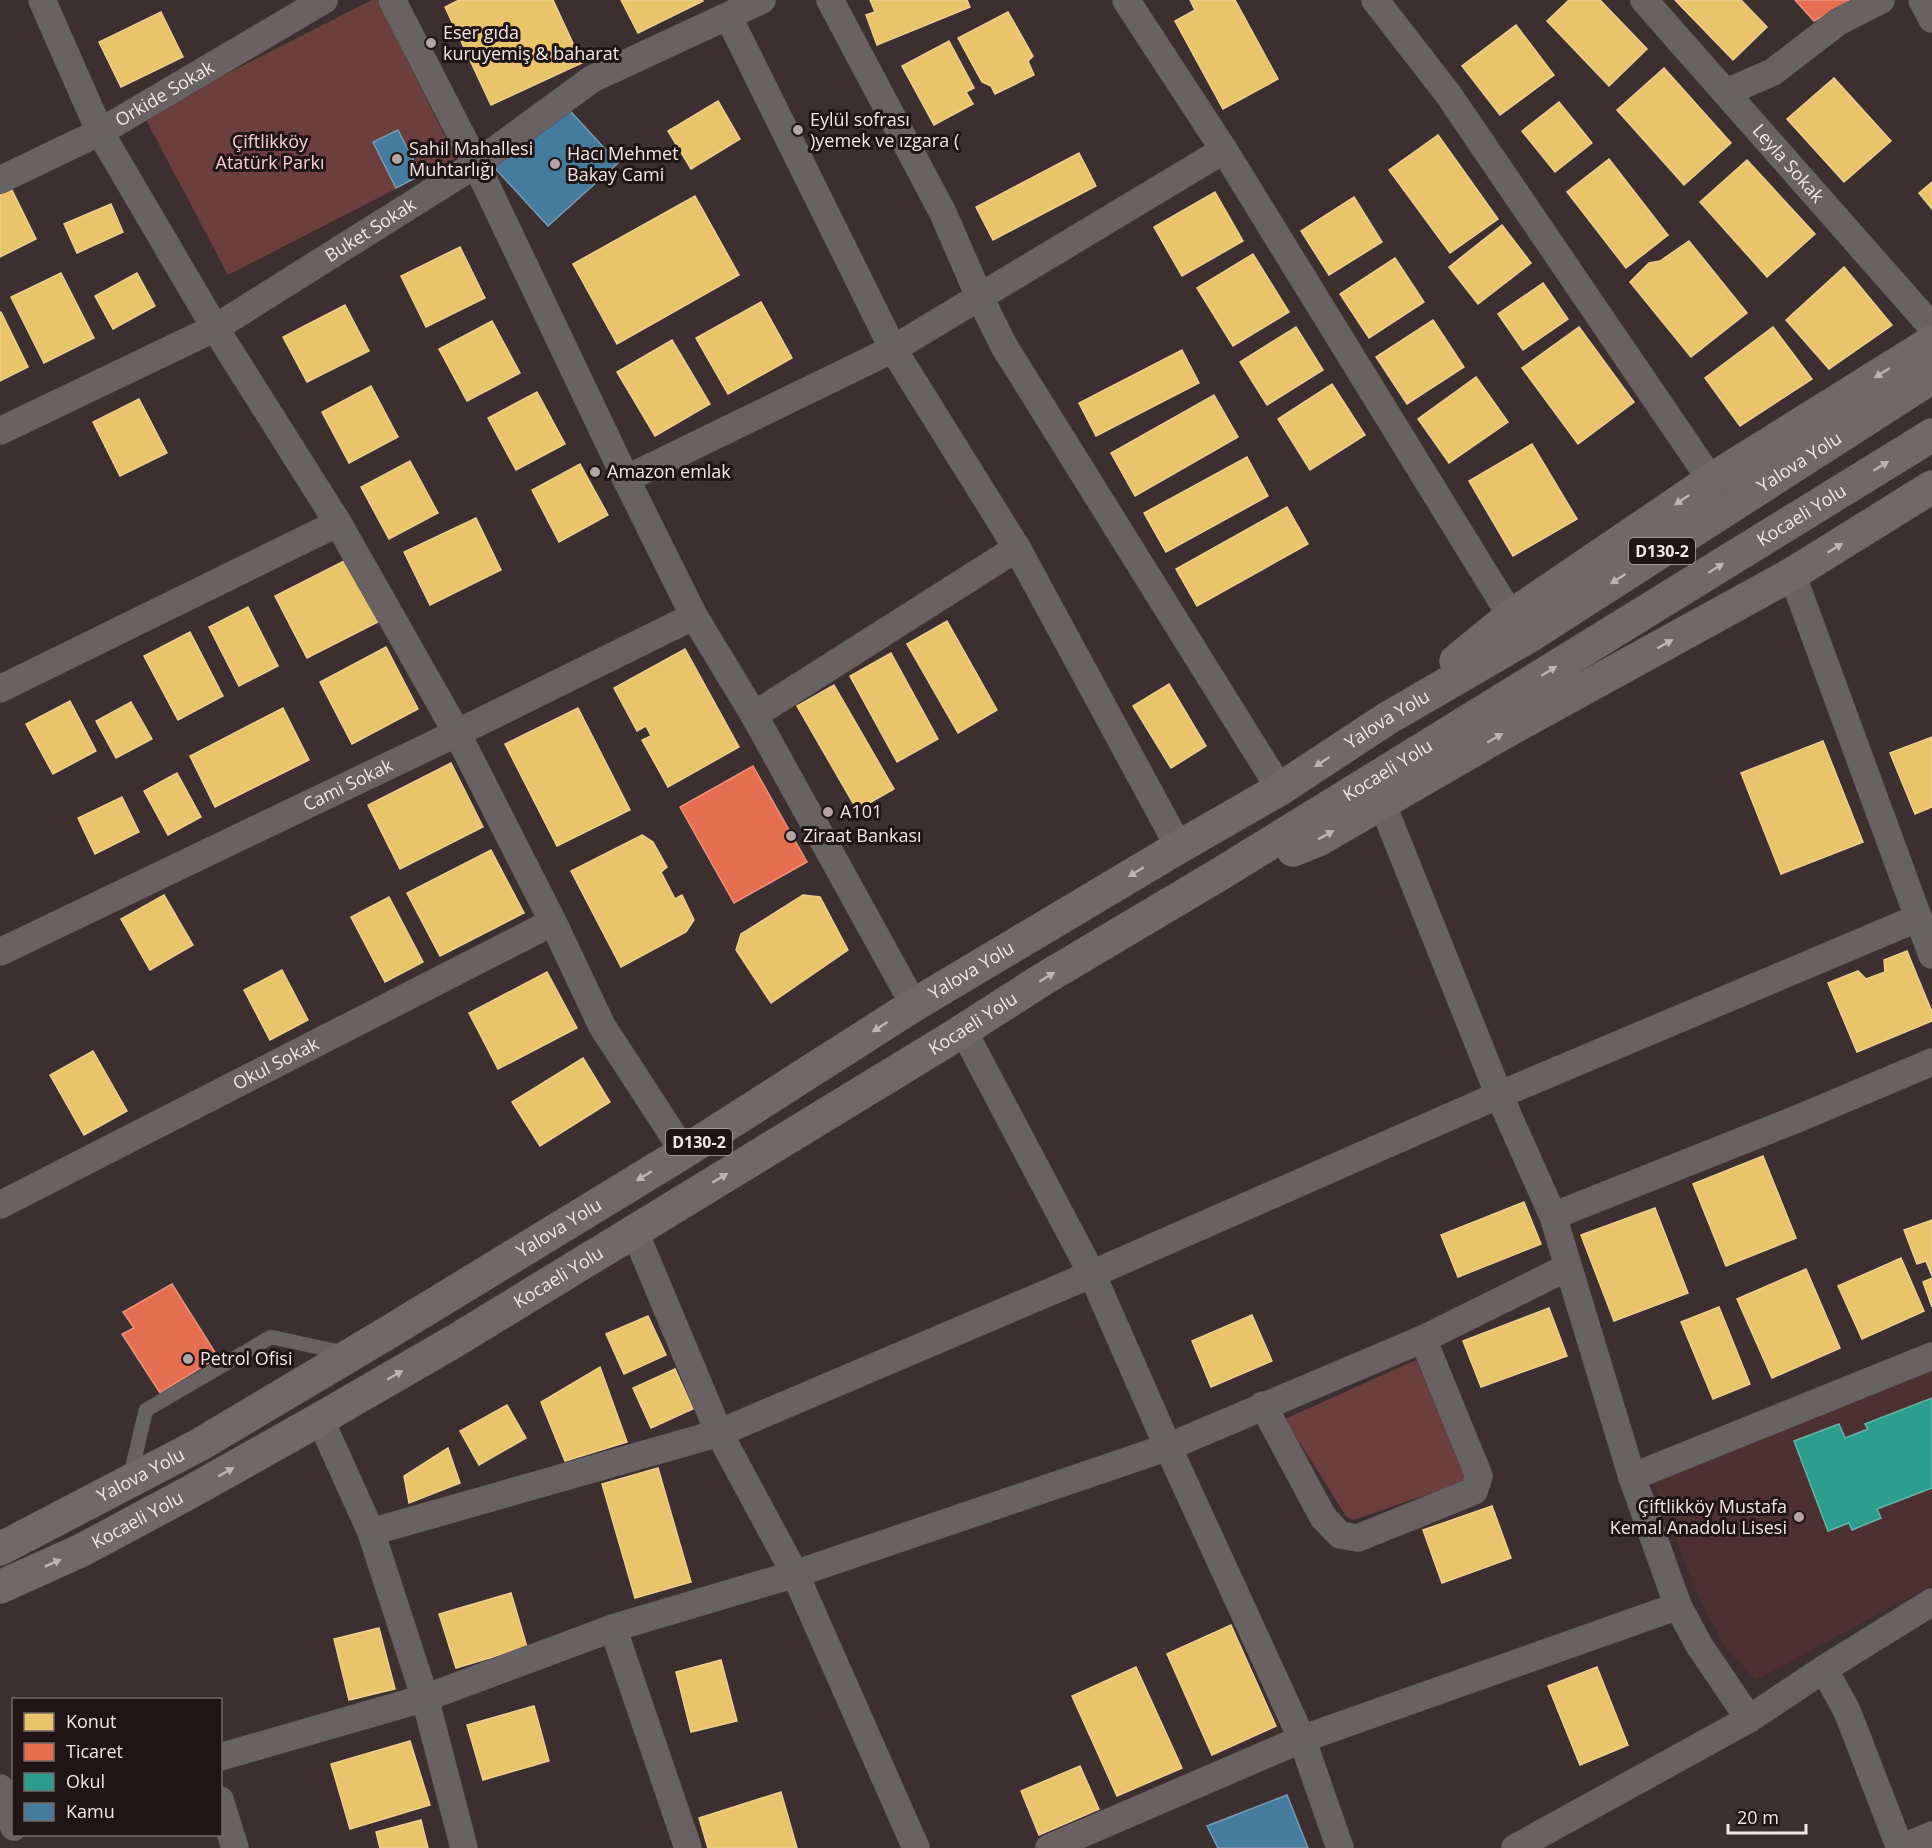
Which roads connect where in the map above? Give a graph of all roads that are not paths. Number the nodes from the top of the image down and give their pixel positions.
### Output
1 (42, 0) edge
2 (324, 0) edge
3 (392, 0) edge
4 (762, 0) edge
5 (830, 0) edge
6 (1126, 0) edge
7 (1375, 0) edge
8 (1644, 0) edge
9 (1881, 0) edge
10 (1922, 0) edge
11 (728, 16) junction
12 (1932, 19) edge
13 (1727, 92) junction
14 (100, 132) junction
15 (1224, 150) junction
16 (476, 164) junction
17 (0, 180) edge
18 (979, 296) junction
19 (1932, 327) edge
20 (215, 328) junction
21 (1932, 342) edge
22 (893, 349) junction
23 (1932, 377) edge
24 (0, 431) edge
25 (1932, 435) edge
26 (626, 479) junction
27 (1711, 480) junction
28 (1932, 487) edge
29 (338, 523) junction
30 (1017, 548) junction
31 (1792, 574) junction
32 (1511, 615) junction
33 (694, 616) junction
34 (0, 689) edge
35 (754, 715) junction
36 (1388, 718) junction
37 (457, 733) junction
38 (1280, 789) junction
39 (1382, 803) junction
40 (1179, 847) junction
41 (1157, 911) junction
42 (1918, 918) junction
43 (553, 922) junction
44 (0, 952) edge
45 (1932, 956) edge
46 (914, 1005) junction
47 (963, 1030) junction
48 (1932, 1062) edge
49 (1499, 1095) junction
50 (684, 1152) junction
51 (0, 1205) edge
52 (1553, 1216) junction
53 (634, 1230) junction
54 (1568, 1268) junction
55 (1092, 1274) junction
56 (1423, 1339) junction
57 (350, 1355) junction
58 (1932, 1356) edge
59 (1263, 1405) junction
60 (320, 1419) junction
61 (719, 1433) junction
62 (1168, 1447) junction
63 (1632, 1477) junction
64 (128, 1483) junction
65 (371, 1532) junction
66 (2, 1544) edge
67 (795, 1574) junction
68 (0, 1587) edge
69 (1932, 1602) edge
70 (1678, 1606) junction
71 (613, 1628) junction
72 (1824, 1669) junction
73 (425, 1698) junction
74 (1749, 1719) junction
75 (1302, 1739) junction
76 (222, 1756) edge
77 (0, 1788) edge
78 (222, 1806) edge
79 (11, 1824) edge
80 (1932, 1835) edge
81 (236, 1848) edge
82 (464, 1848) edge
83 (688, 1848) edge
84 (916, 1848) edge
85 (1049, 1848) edge
86 (1340, 1848) edge
87 (1515, 1848) edge
88 (1901, 1848) edge

1 - 14 street
2 - 14 street, Orkide Sokak
3 - 16 street
4 - 11 street, Buket Sokak
5 - 18 street
6 - 15 street
7 - 27 street
8 - 13 street, Leyla Sokak
9 - 13 street
10 - 12 street
11 - 16 street, Buket Sokak
11 - 22 street
13 - 19 street, Leyla Sokak
14 - 17 street, Orkide Sokak
14 - 20 street
15 - 18 street
15 - 32 street
16 - 20 street, Buket Sokak
16 - 26 street
18 - 22 street
18 - 38 street
20 - 24 street, Buket Sokak
20 - 29 street
21 -> 27 highway
22 - 26 street
22 - 30 street
23 -> 36 highway, Yalova Yolu / D130-2
41 -> 25 highway, Kocaeli̇ Yolu / D130-2
26 - 33 street
27 -> 32 highway
31 -> 28 highway
29 - 34 street
29 - 37 street
30 - 35 street
30 - 40 street
39 -> 31 highway
31 - 42 street
32 - 36 highway
33 - 35 street
33 - 37 street, Cami Sokak
35 - 46 street
36 -> 38 highway, Yalova Yolu / D130-2
37 - 43 street
37 - 44 street, Cami Sokak
38 - 40 highway, Yalova Yolu / D130-2
41 -> 39 highway
39 - 49 street
40 -> 46 highway, Yalova Yolu / D130-2
47 -> 41 highway, Kocaeli̇ Yolu / D130-2
42 - 45 street
42 - 49 street
43 - 50 street
43 - 51 street, Okul Sokak
46 -> 50 highway, Yalova Yolu / D130-2
53 -> 47 highway, Kocaeli̇ Yolu / D130-2
47 - 55 street
48 - 52 street
49 - 52 street
49 - 55 street
50 -> 57 highway, Yalova Yolu / D130-2
52 - 54 street
60 -> 53 highway, Kocaeli̇ Yolu / D130-2
53 - 61 street
54 - 56 street
54 - 63 street
55 - 61 street
55 - 62 street
56 - 59 street
56 - 59 street
57 - 64 highway, Yalova Yolu / D130-2
57 - 64 lane
58 - 63 street
59 - 62 street
60 - 65 street
68 -> 60 highway, Kocaeli̇ Yolu / D130-2
61 - 65 street
61 - 67 street
62 - 67 street
62 - 75 street
63 - 70 street
64 - 66 highway, Yalova Yolu / D130-2
65 - 73 street
67 - 71 street
67 - 84 street
69 - 72 street
70 - 74 street
70 - 75 street
71 - 73 street
71 - 83 street
72 - 74 street
72 - 88 street
73 - 76 street
73 - 82 street
74 - 87 street
75 - 85 street
75 - 86 street
77 - 79 street
78 - 81 street
80 - 88 street

